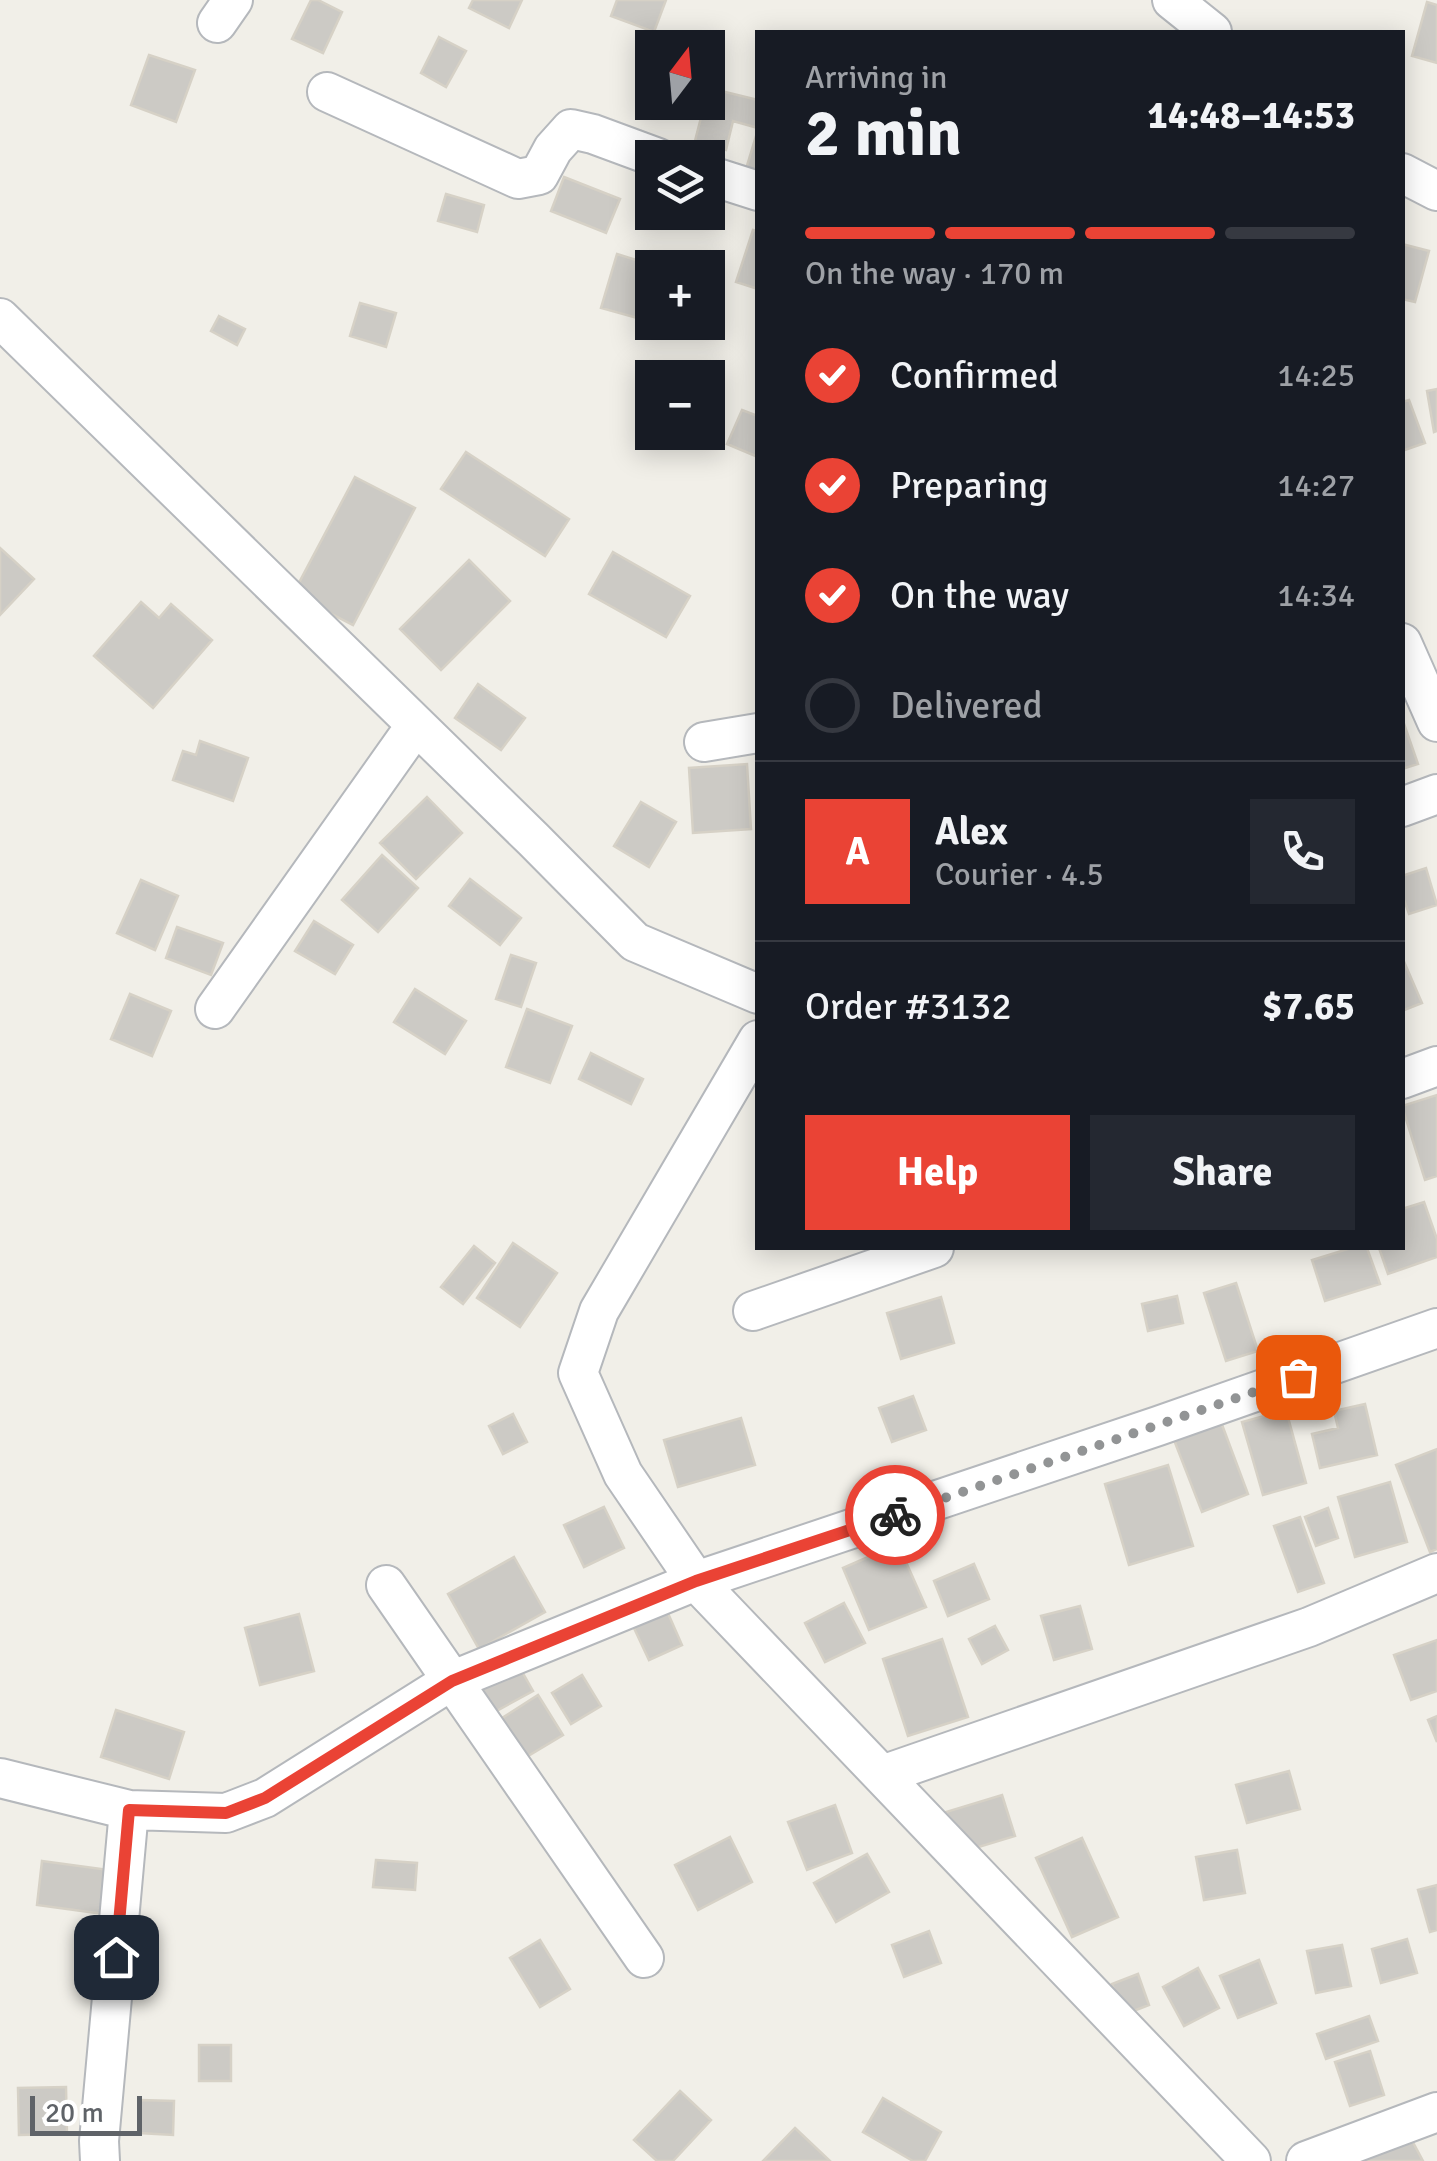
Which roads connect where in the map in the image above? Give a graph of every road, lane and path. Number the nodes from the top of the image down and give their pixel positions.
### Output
1 (1159, 0) edge
2 (1172, 0) edge
3 (1170, 30) edge
4 (1210, 30) edge
5 (328, 92) dead end
6 (635, 150) edge
7 (1405, 175) edge
8 (725, 180) edge
9 (755, 189) edge
10 (1437, 191) edge
11 (0, 318) edge
12 (1405, 649) edge
13 (1437, 722) edge
14 (416, 726) junction
15 (755, 734) edge
16 (704, 742) dead end
17 (1437, 794) edge
18 (1405, 805) edge
19 (755, 993) edge
20 (215, 1009) dead end
21 (755, 1045) edge
22 (1437, 1066) edge
23 (1405, 1077) edge
24 (928, 1250) edge
25 (753, 1312) dead end
26 (1437, 1328) edge
27 (1437, 1573) edge
28 (696, 1581) junction
29 (386, 1585) dead end
30 (452, 1681) junction
31 (882, 1775) junction
32 (0, 1778) edge
33 (129, 1810) junction
34 (644, 1958) dead end
35 (1437, 2112) edge
36 (100, 2161) edge
37 (1250, 2161) edge
38 (1306, 2161) edge

1 - 3 street
2 - 4 street
5 - 6 street
7 - 10 street
8 - 9 street
11 - 14 street
12 - 13 street
14 - 19 street
14 - 20 street
15 - 16 street
17 - 18 street
21 - 28 street
22 - 23 street
24 - 25 street
26 - 28 street
27 - 31 street
28 - 30 street
28 - 31 street
29 - 30 street
30 - 33 street
30 - 34 street
31 - 37 street
32 - 33 street
33 - 36 street
35 - 38 street

